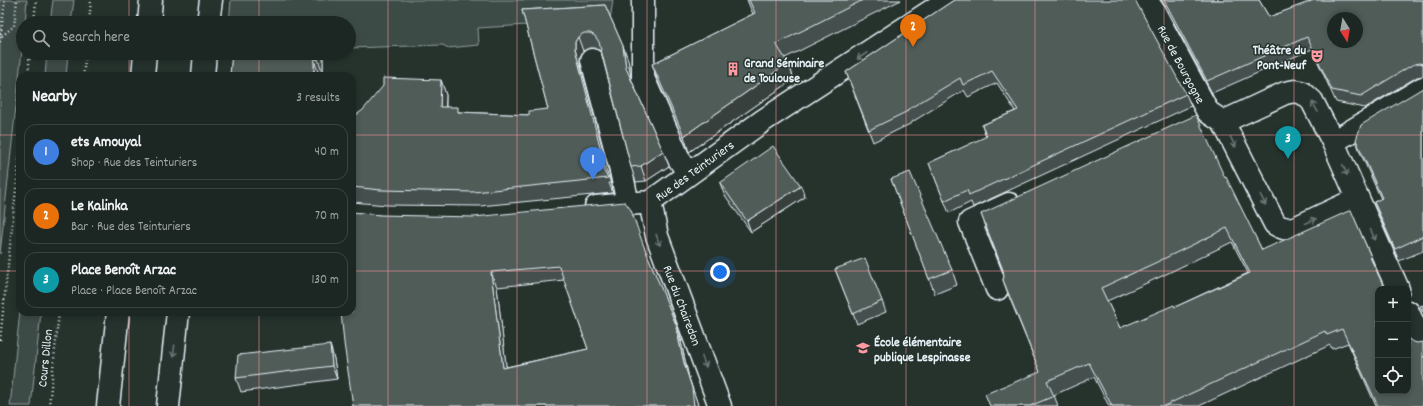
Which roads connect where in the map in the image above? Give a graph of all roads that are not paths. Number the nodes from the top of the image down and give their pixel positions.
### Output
1 (151, 0) edge
2 (211, 0) edge
3 (643, 0) edge
4 (948, 0) edge
5 (1146, 0) edge
6 (150, 16) edge
7 (209, 16) edge
8 (144, 60) edge
9 (204, 60) edge
10 (592, 60) dead end
11 (143, 72) edge
12 (203, 72) edge
13 (1423, 88) edge
14 (1208, 118) junction
15 (1333, 142) junction
16 (688, 173) junction
17 (1028, 195) edge
18 (1357, 199) junction
19 (650, 202) junction
20 (628, 204) junction
21 (573, 210) edge
22 (1397, 286) edge
23 (997, 288) dead end
24 (118, 316) edge
25 (178, 316) edge
26 (1411, 319) edge
27 (1423, 345) edge
28 (108, 406) edge
29 (168, 406) edge
30 (720, 406) edge

1 - 6 street
2 - 7 street
3 - 16 street
4 -> 16 street, Rue des Teinturiers
5 - 14 street, Rue de Bourgogne
8 - 11 street
9 - 12 street
10 - 20 street
13 - 15 street
15 -> 14 street
14 -> 18 street, Rue de Bourgogne
15 -> 18 street
16 - 19 street, Rue des Teinturiers
17 - 23 street
18 -> 22 street
19 - 20 street, Rue des Teinturiers
19 -> 30 street, Rue du Chairedon
20 - 21 street, Rue des Teinturiers
24 - 28 street
25 -> 29 street
26 - 27 street

